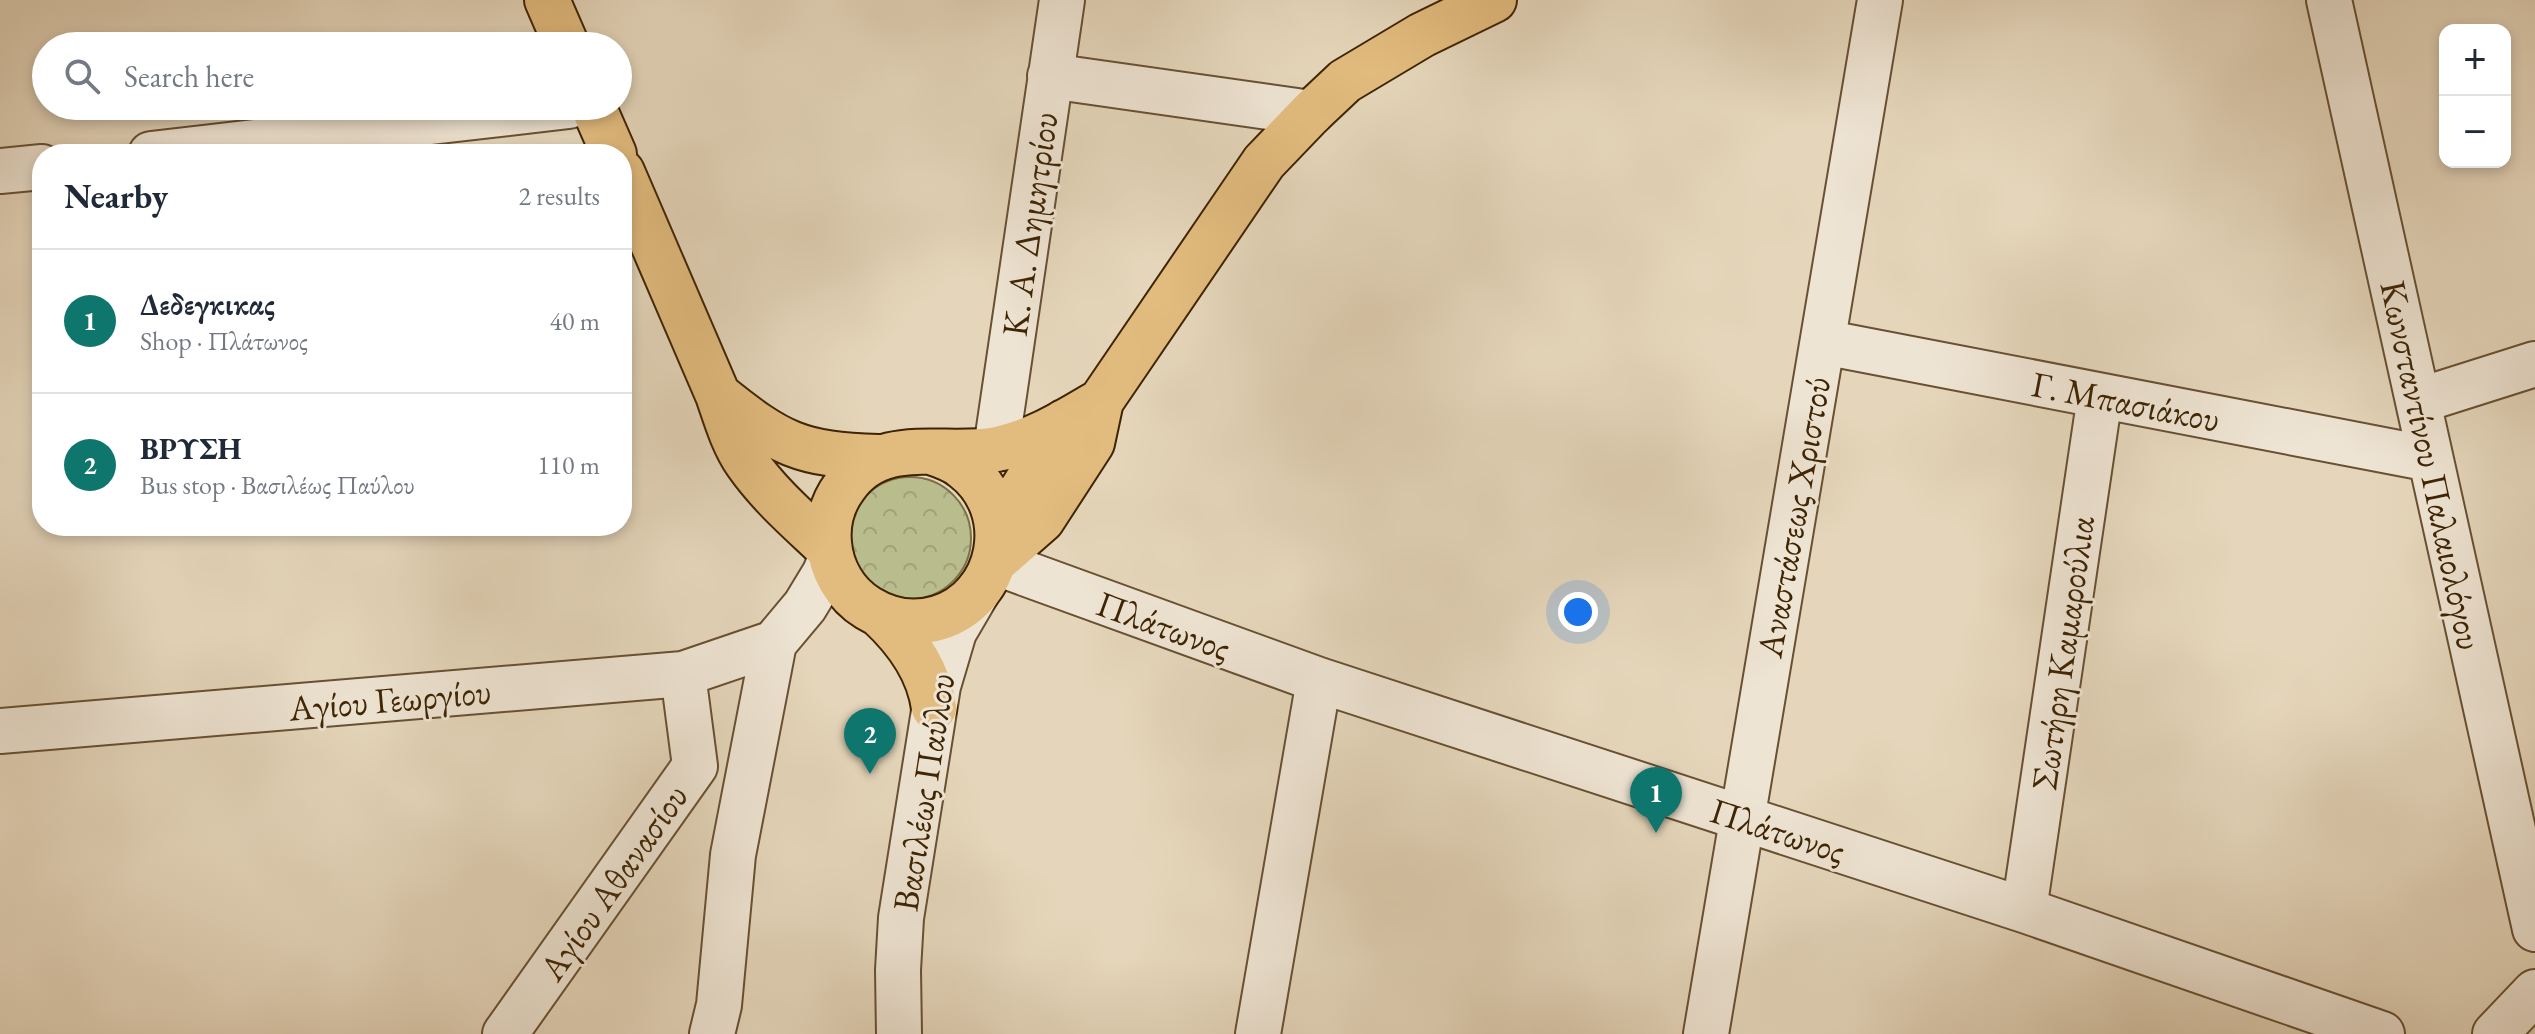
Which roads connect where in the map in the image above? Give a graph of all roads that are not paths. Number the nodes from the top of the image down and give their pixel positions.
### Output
1 (547, 0) edge
2 (1062, 0) edge
3 (1494, 0) edge
4 (1880, 0) edge
5 (2329, 0) edge
6 (1428, 18) edge
7 (561, 32) edge
8 (1050, 76) junction
9 (1311, 113) junction
10 (447, 120) edge
11 (599, 120) edge
12 (238, 144) edge
13 (610, 144) edge
14 (32, 168) edge
15 (0, 171) edge
16 (632, 195) edge
17 (1823, 342) junction
18 (2535, 364) edge
19 (718, 395) junction
20 (2100, 396) junction
21 (2418, 401) junction
22 (1083, 412) junction
23 (996, 449) junction
24 (931, 452) junction
25 (879, 457) junction
26 (2430, 459) junction
27 (830, 553) junction
28 (990, 560) junction
29 (805, 606) junction
30 (871, 610) junction
31 (774, 643) junction
32 (683, 674) junction
33 (1319, 680) junction
34 (934, 708) junction
35 (0, 731) edge
36 (695, 766) junction
37 (746, 785) junction
38 (1743, 819) junction
39 (2024, 910) junction
40 (2535, 929) edge
41 (2535, 992) edge
42 (2535, 1029) edge
43 (505, 1034) edge
44 (712, 1034) edge
45 (899, 1034) edge
46 (1258, 1034) edge
47 (1706, 1034) edge
48 (2382, 1034) edge
49 (2496, 1034) edge

1 - 7 main road
2 - 8 street, Κ. Α. Δημητρίου
3 - 6 main road
4 - 17 street, Αναστάσεως Χριστού
5 - 21 street, Κωνσταντίνου Παλαιολόγου
6 - 9 main road
8 - 9 street
8 - 23 street, Κ. Α. Δημητρίου
9 - 22 main road
10 - 12 street
11 - 13 main road
14 - 15 street
16 - 19 main road
17 - 20 street, Γ. Μπασιάκου
17 - 38 street, Αναστάσεως Χριστού
18 - 21 street
19 - 25 main road
19 - 27 main road
20 - 26 street, Γ. Μπασιάκου
20 - 39 street, Σωτήρη Καμαρούλια
21 - 26 street, Κωνσταντίνου Παλαιολόγου
22 - 23 main road
22 - 28 main road
22 - 28 main road, Βασιλέως Παύλου
23 - 24 main road
24 - 25 main road
24 - 28 main road
25 - 27 main road
26 - 40 street, Κωνσταντίνου Παλαιολόγου
27 - 29 street
27 - 30 main road
28 - 30 main road
28 - 33 street, Πλάτωνος
28 - 34 street, Βασιλέως Παύλου
29 - 30 street
29 - 31 street
30 - 34 main road
31 - 32 street, Αγίου Γεωργίου
31 - 37 street
32 - 35 street, Αγίου Γεωργίου
32 - 36 street, Αγίου Αθανασίου
33 - 38 street, Πλάτωνος
33 - 46 street
34 - 45 street, Βασιλέως Παύλου
36 - 37 street
36 - 43 street, Αγίου Αθανασίου
37 - 44 street
38 - 39 street, Πλάτωνος
38 - 47 street, Αναστάσεως Χριστού
39 - 48 street, Πλάτωνος
41 - 49 street
42 - 49 street

